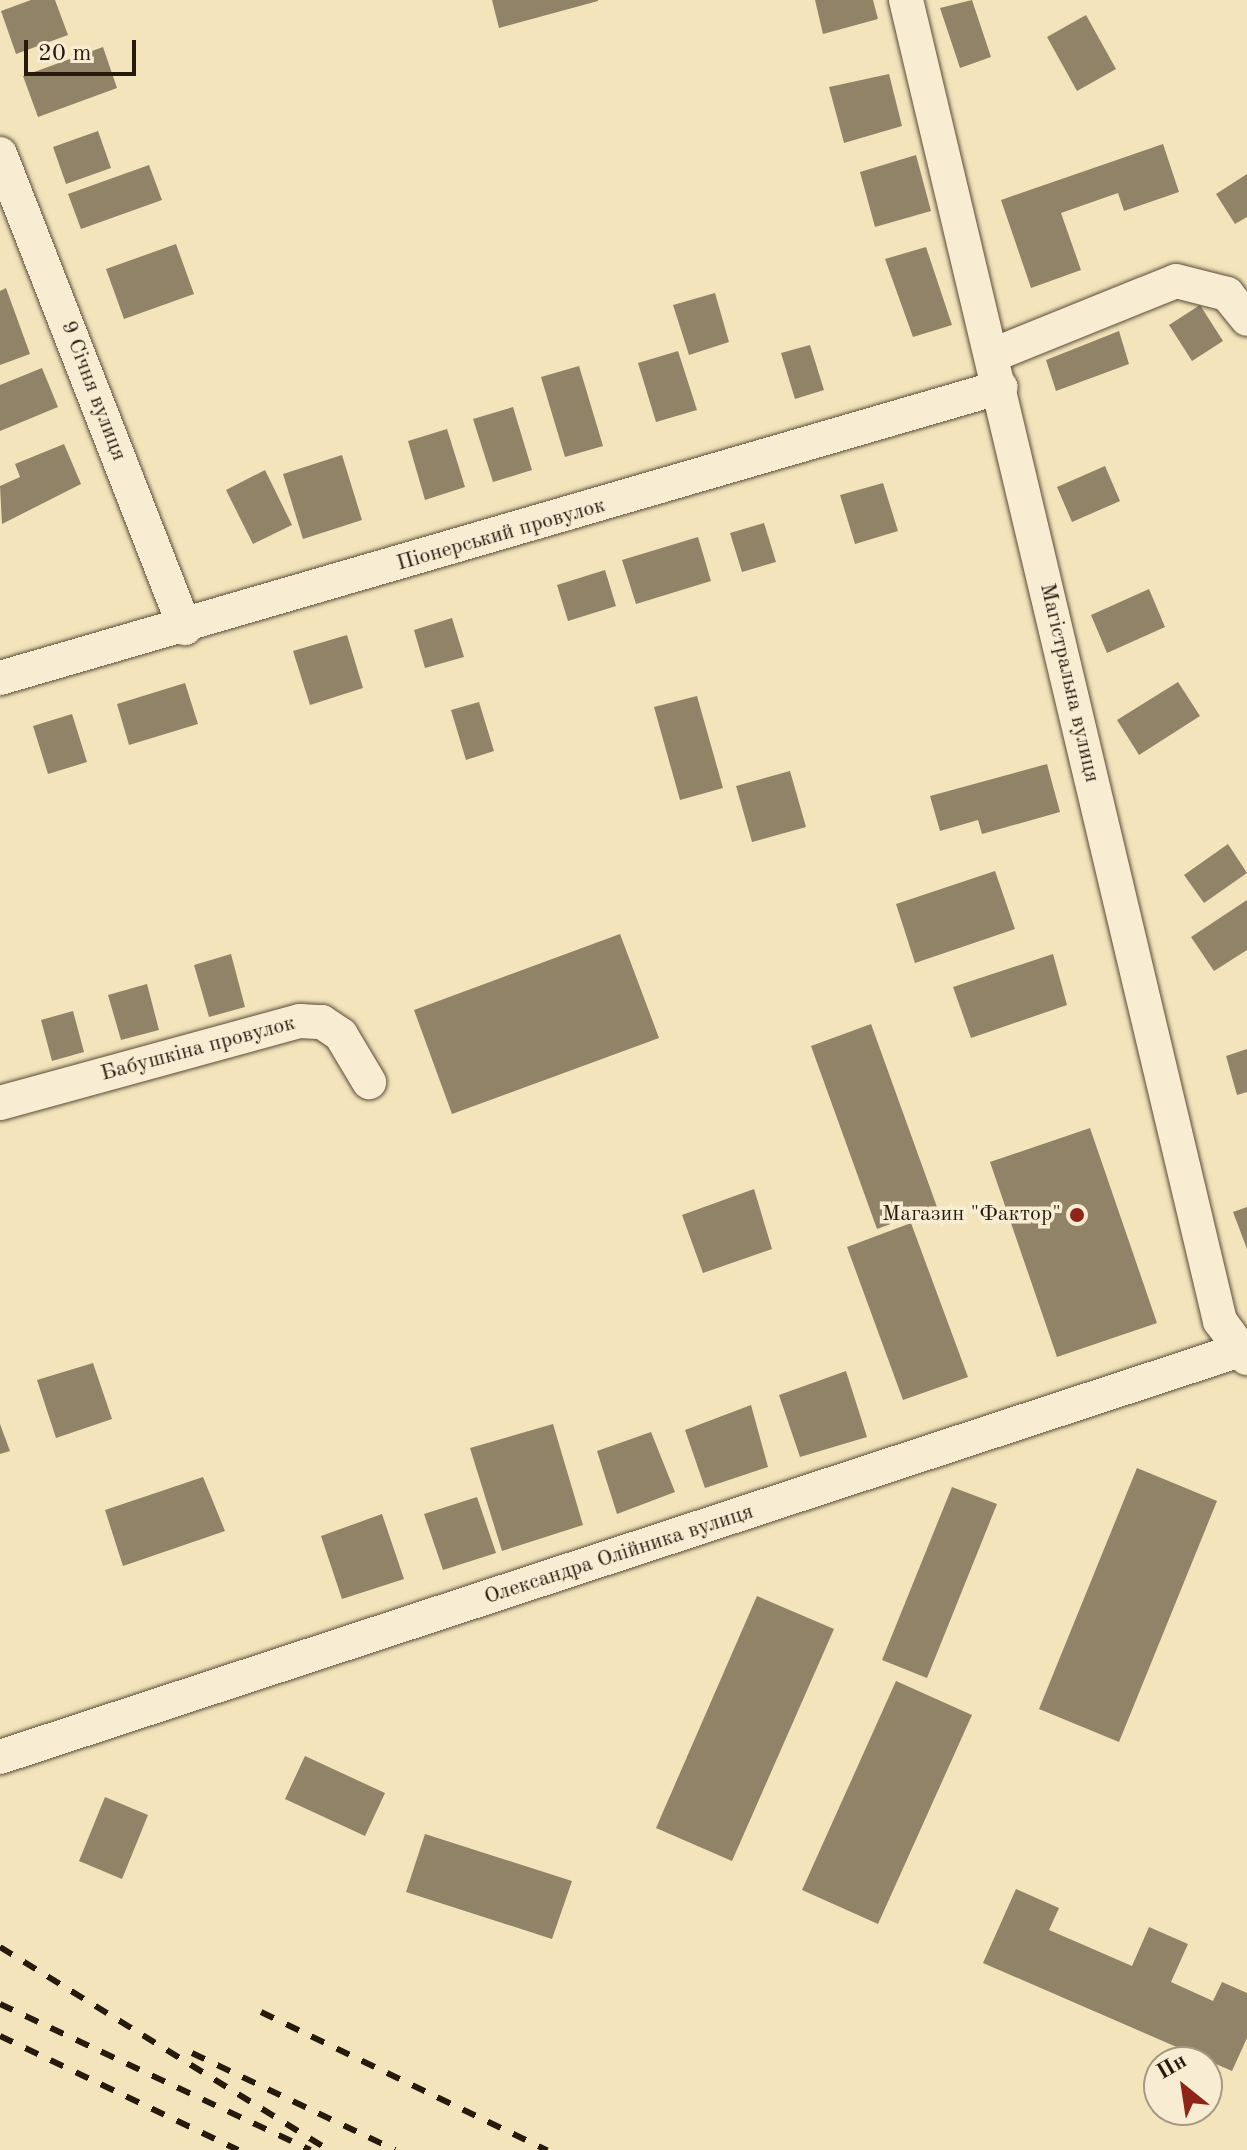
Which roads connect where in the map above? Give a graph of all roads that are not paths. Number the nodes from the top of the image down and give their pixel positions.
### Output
1 (906, 0) edge
2 (0, 154) edge
3 (1247, 319) edge
4 (997, 371) junction
5 (185, 628) junction
6 (0, 678) edge
7 (369, 1082) dead end
8 (0, 1103) edge
9 (1242, 1354) edge
10 (0, 1757) edge

1 - 4 street, Магістральна вулиця
2 - 5 street, 9 Січня вулиця
3 - 4 street, Піонерський провулок
4 - 5 street, Піонерський провулок
4 - 9 street, Магістральна вулиця
5 - 6 street, Піонерський провулок
7 - 8 street, Бабушкіна провулок
9 - 10 street, Олександра Олійника вулиця

